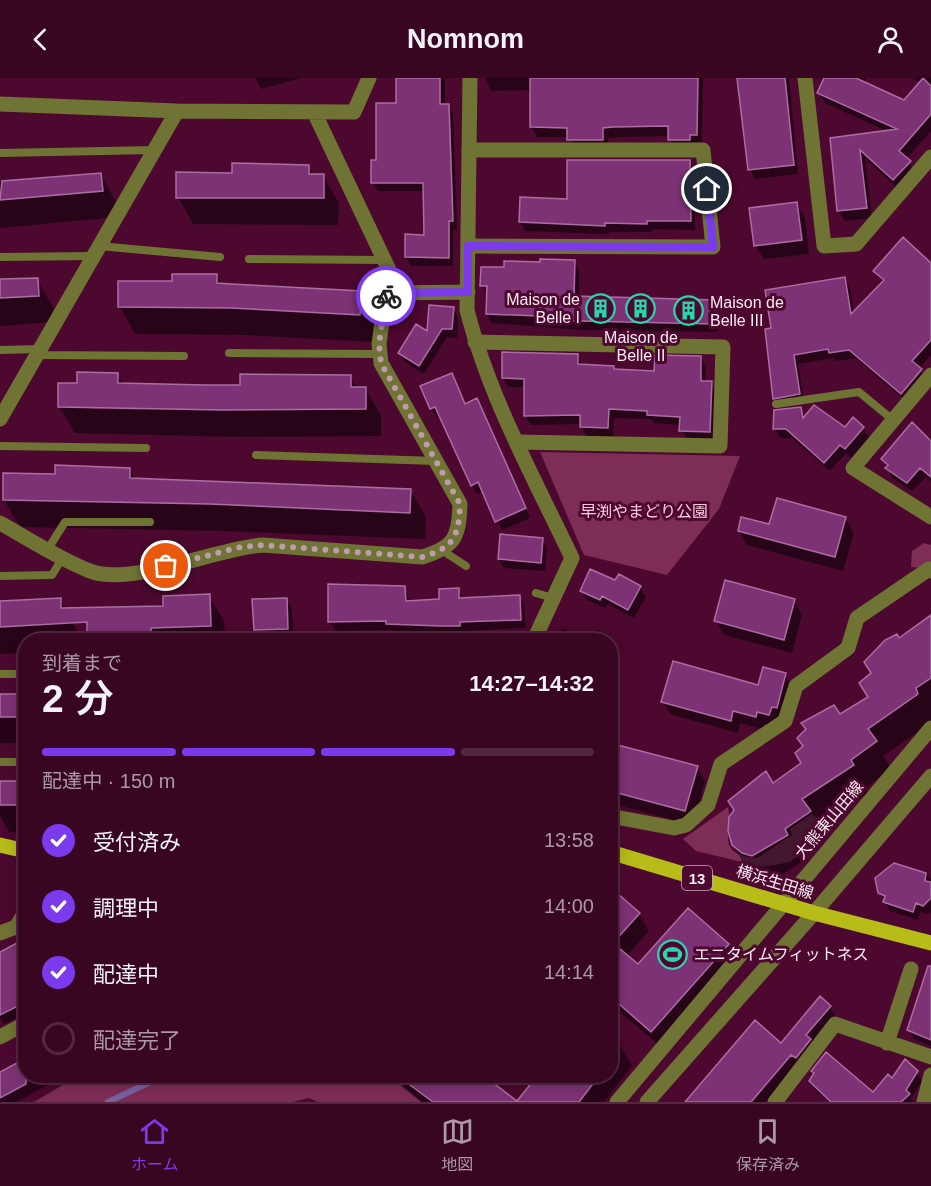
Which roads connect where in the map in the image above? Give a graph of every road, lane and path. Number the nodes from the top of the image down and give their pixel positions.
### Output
1 (369, 78) edge
2 (470, 78) edge
3 (805, 78) edge
4 (0, 104) edge
5 (177, 111) junction
6 (314, 112) junction
7 (154, 150) junction
8 (469, 150) junction
9 (0, 153) edge
10 (931, 157) edge
11 (468, 246) junction
12 (96, 251) junction
13 (0, 257) edge
14 (220, 257) dead end
15 (249, 258) dead end
16 (385, 260) junction
17 (468, 292) junction
18 (386, 293) junction
19 (475, 342) junction
20 (0, 350) edge
21 (38, 352) junction
22 (229, 353) dead end
23 (380, 354) junction
24 (184, 356) dead end
25 (931, 375) edge
26 (777, 404) dead end
27 (0, 419) edge
28 (893, 420) junction
29 (518, 442) junction
30 (0, 446) edge
31 (146, 448) dead end
32 (256, 455) dead end
33 (436, 461) junction
34 (931, 517) edge
35 (150, 522) dead end
36 (0, 524) edge
37 (48, 549) junction
38 (443, 551) junction
39 (63, 557) junction
40 (466, 566) dead end
41 (931, 571) edge
42 (0, 576) edge
43 (536, 593) dead end
44 (553, 598) junction
45 (537, 633) edge
46 (0, 674) edge
47 (18, 674) edge
48 (931, 728) edge
49 (0, 762) edge
50 (18, 762) edge
51 (931, 776) edge
52 (618, 818) edge
53 (0, 845) edge
54 (18, 849) edge
55 (618, 854) edge
56 (783, 903) junction
57 (814, 913) junction
58 (18, 924) edge
59 (0, 933) edge
60 (923, 944) edge
61 (911, 969) dead end
62 (18, 1027) edge
63 (0, 1037) edge
64 (887, 1042) junction
65 (931, 1057) edge
66 (931, 1075) edge
67 (776, 1101) edge
68 (617, 1102) edge
69 (646, 1102) edge
70 (924, 1102) edge

1 - 6 street
2 - 8 street
3 - 10 street
4 - 5 street
5 - 6 street
5 - 7 street
6 - 16 street
7 - 9 lane
7 - 12 street
8 - 11 street
8 - 11 street
11 - 17 street
12 - 13 lane
12 - 14 lane
12 - 21 street
15 - 16 lane
16 - 18 street
17 - 18 street
17 - 19 street
18 - 23 street
19 - 29 street
19 - 29 street
20 - 21 lane
21 - 24 lane
21 - 27 street
22 - 23 lane
23 - 33 street
25 - 28 street
26 - 28 lane
28 - 34 street
29 - 44 street
30 - 31 lane
32 - 33 lane
33 - 38 street
35 - 37 lane
36 - 37 street
37 - 39 street
38 - 39 street
38 - 40 lane
39 - 42 lane
41 - 52 street
43 - 44 lane
44 - 45 street
46 - 47 lane
48 - 56 street, 大熊東山田線
49 - 50 lane
51 - 57 street
53 - 54 main road
55 - 56 main road, 横浜生田線 / 13
56 - 57 main road, 横浜生田線 / 13
56 - 68 street, 大熊東山田線
57 - 60 main road, 横浜生田線 / 13
57 - 69 street
58 - 59 street
61 - 64 street
62 - 63 street
64 - 65 street
64 - 67 street
66 - 70 street

